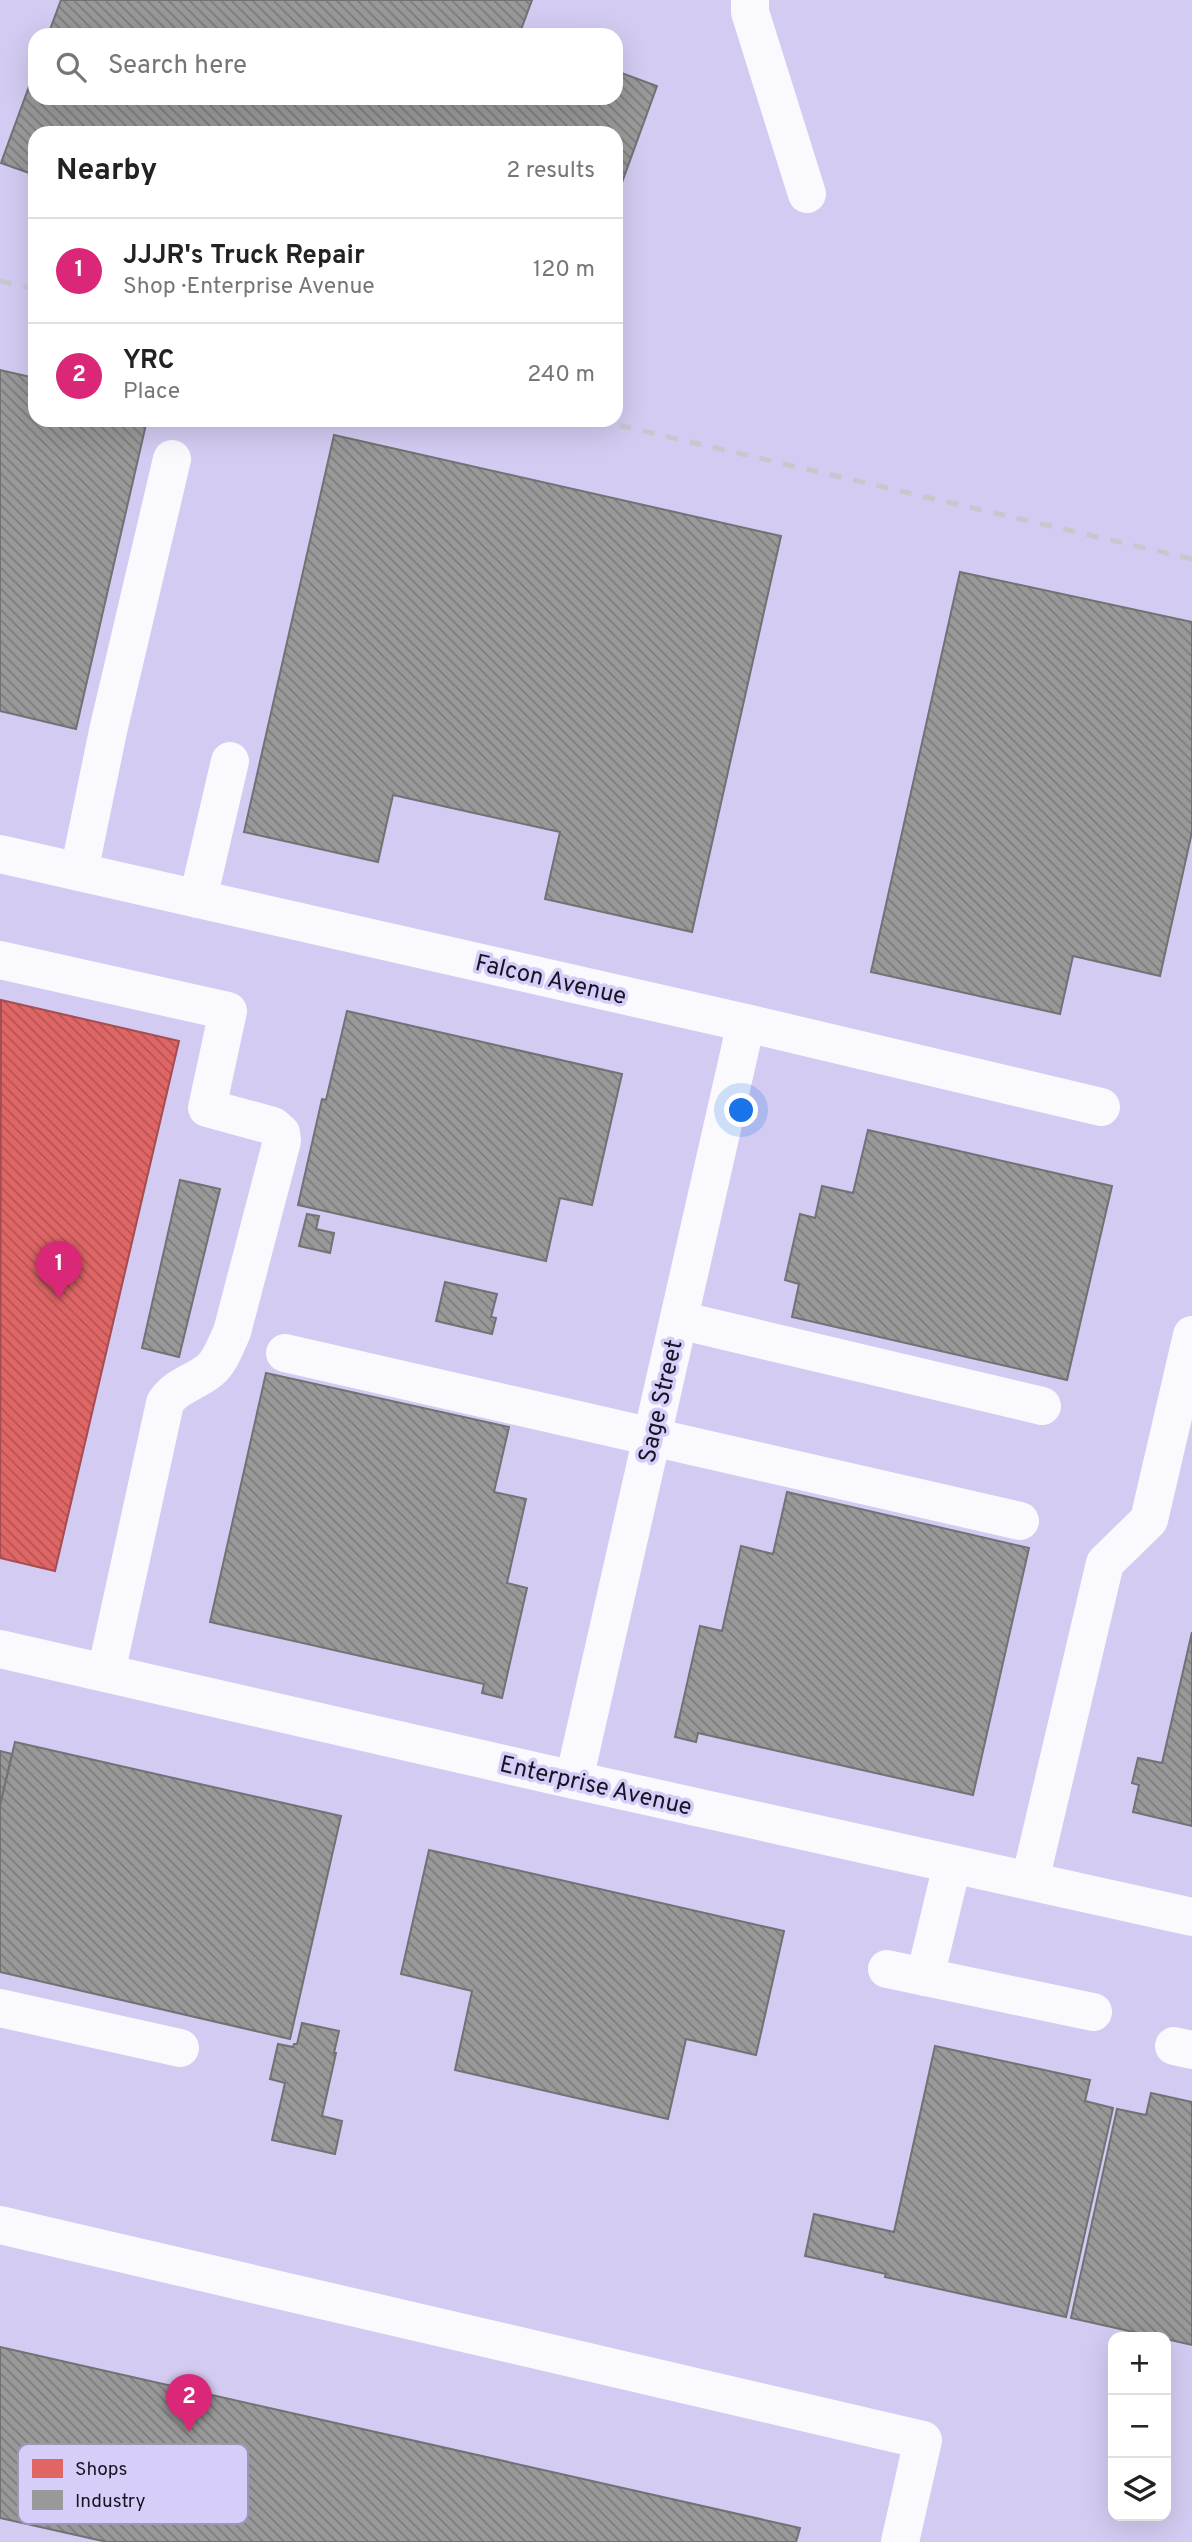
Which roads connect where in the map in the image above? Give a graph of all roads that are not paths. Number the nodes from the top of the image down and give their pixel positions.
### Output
1 (750, 0) edge
2 (807, 194) dead end
3 (172, 459) dead end
4 (230, 761) dead end
5 (0, 854) edge
6 (79, 872) junction
7 (198, 899) junction
8 (0, 960) edge
9 (746, 1023) junction
10 (1101, 1107) dead end
11 (679, 1320) junction
12 (1192, 1335) edge
13 (285, 1353) dead end
14 (1042, 1406) dead end
15 (653, 1435) junction
16 (1020, 1521) dead end
17 (0, 1649) edge
18 (106, 1674) junction
19 (574, 1780) junction
20 (952, 1864) junction
21 (1030, 1881) junction
22 (1192, 1917) edge
23 (887, 1969) dead end
24 (925, 1977) junction
25 (0, 2008) edge
26 (1093, 2012) dead end
27 (180, 2048) dead end
28 (0, 2225) edge
29 (900, 2542) edge

1 - 2 street
3 - 6 street
4 - 7 street
5 - 6 street, Falcon Avenue
6 - 7 street, Falcon Avenue
7 - 9 street, Falcon Avenue
8 - 18 street
9 - 10 street, Falcon Avenue
9 - 11 street, Sage Street
11 - 14 street
11 - 15 street, Sage Street
12 - 21 street
13 - 15 street
15 - 16 street
15 - 19 street, Sage Street
17 - 18 street, Enterprise Avenue
18 - 19 street, Enterprise Avenue
19 - 20 street, Enterprise Avenue
20 - 21 street, Enterprise Avenue
20 - 24 street
21 - 22 street, Enterprise Avenue
23 - 24 street
24 - 26 street
25 - 27 street
28 - 29 street

